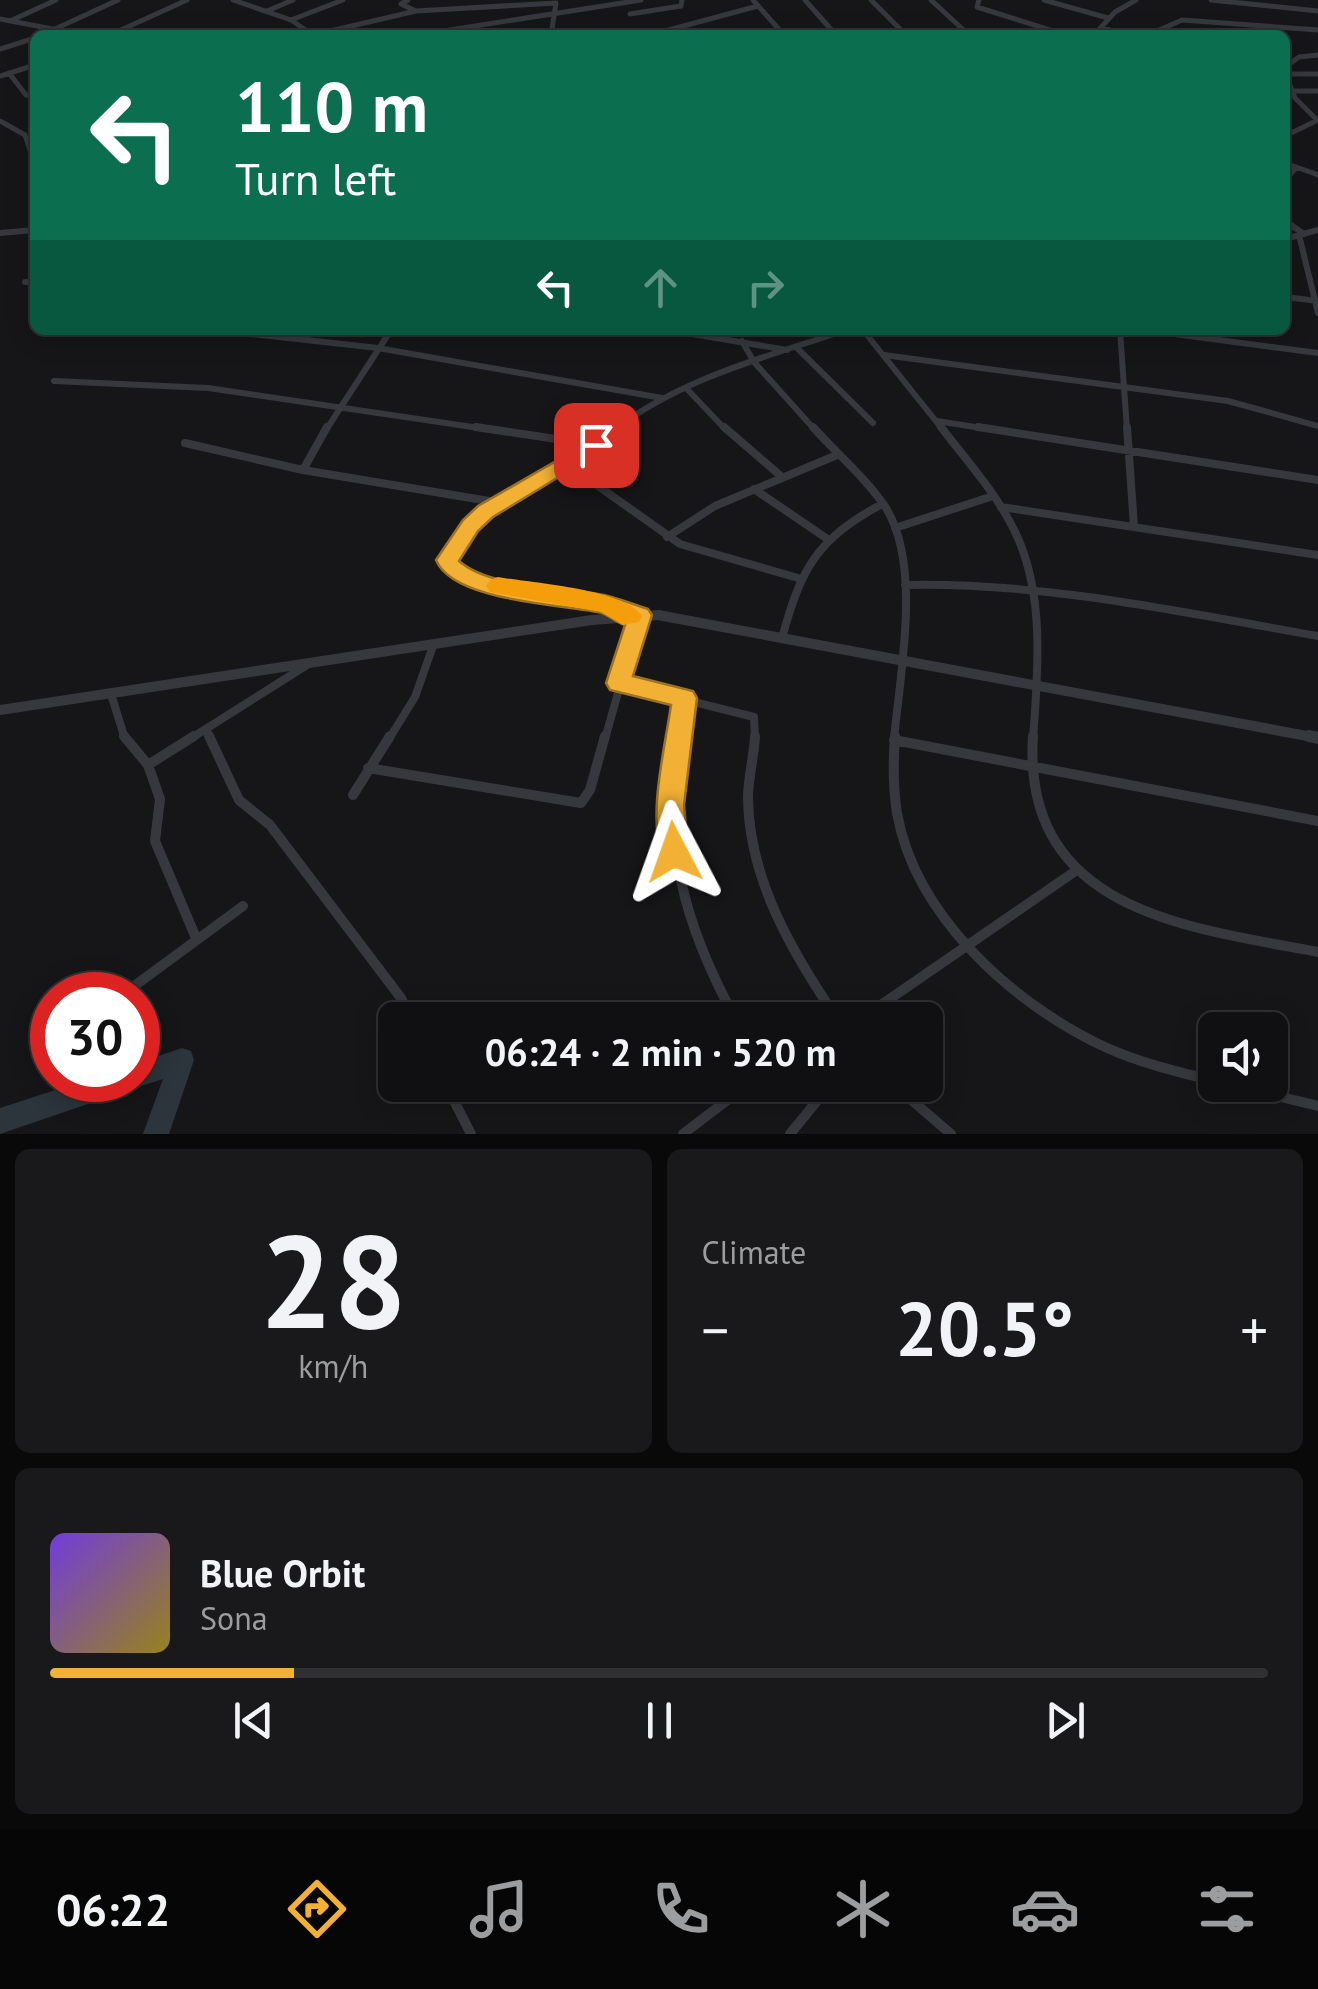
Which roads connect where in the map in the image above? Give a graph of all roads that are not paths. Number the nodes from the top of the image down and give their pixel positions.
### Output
1 (56, 0) edge
2 (102, 0) edge
3 (187, 0) edge
4 (233, 0) edge
5 (293, 0) edge
6 (343, 0) edge
7 (408, 0) edge
8 (641, 0) edge
9 (682, 0) edge
10 (753, 0) edge
11 (805, 0) edge
12 (872, 0) edge
13 (931, 0) edge
14 (979, 0) edge
15 (1044, 0) edge
16 (1136, 0) edge
17 (1211, 0) edge
18 (1309, 0) edge
19 (116, 1) edge
20 (392, 1) edge
21 (509, 2) edge
22 (608, 2) edge
23 (401, 4) junction
24 (758, 6) junction
25 (1284, 8) junction
26 (416, 10) junction
27 (267, 11) junction
28 (1316, 11) edge
29 (555, 13) junction
30 (630, 14) dead end
31 (1108, 18) junction
32 (0, 19) edge
33 (291, 20) junction
34 (10, 21) junction
35 (1248, 26) junction
36 (1102, 28) junction
37 (1295, 28) junction
38 (56, 29) junction
39 (779, 29) joint
40 (61, 30) edge
41 (121, 30) edge
42 (306, 30) edge
43 (334, 30) edge
44 (449, 30) edge
45 (552, 30) edge
46 (669, 30) edge
47 (775, 30) edge
48 (832, 30) edge
49 (901, 30) edge
50 (964, 30) edge
51 (1050, 30) edge
52 (1100, 30) edge
53 (1110, 30) edge
54 (1159, 30) edge
55 (1249, 30) edge
56 (1318, 30) edge
57 (30, 39) edge
58 (0, 50) edge
59 (1318, 55) edge
60 (30, 67) edge
61 (1290, 67) edge
62 (1290, 71) edge
63 (9, 73) junction
64 (1318, 74) edge
65 (0, 76) edge
66 (1290, 84) edge
67 (1292, 91) junction
68 (1318, 91) edge
69 (30, 95) edge
70 (1318, 120) edge
71 (0, 122) edge
72 (1290, 134) edge
73 (30, 150) edge
74 (1290, 165) edge
75 (1296, 168) junction
76 (1290, 175) edge
77 (1318, 175) edge
78 (1290, 226) edge
79 (30, 230) edge
80 (1318, 230) edge
81 (0, 233) edge
82 (1302, 235) junction
83 (1290, 238) edge
84 (1308, 273) junction
85 (1318, 274) edge
86 (25, 282) dead end
87 (30, 282) edge
88 (1290, 298) edge
89 (1317, 301) edge
90 (1318, 313) edge
91 (262, 335) edge
92 (387, 335) edge
93 (702, 335) edge
94 (832, 335) edge
95 (867, 335) edge
96 (1120, 335) edge
97 (1184, 335) edge
98 (742, 341) junction
99 (378, 348) junction
100 (792, 349) junction
101 (1318, 352) edge
102 (883, 354) junction
103 (754, 362) junction
104 (54, 382) dead end
105 (1122, 387) junction
106 (686, 388) junction
107 (662, 398) junction
108 (338, 408) junction
109 (937, 421) junction
110 (873, 423) dead end
111 (1318, 426) edge
112 (185, 443) dead end
113 (596, 445) junction
114 (1126, 451) junction
115 (837, 455) junction
116 (567, 464) junction
117 (303, 470) junction
118 (782, 478) junction
119 (1318, 480) edge
120 (754, 489) junction
121 (993, 496) junction
122 (501, 502) junction
123 (882, 504) junction
124 (1001, 507) junction
125 (1134, 526) junction
126 (894, 528) junction
127 (667, 537) junction
128 (826, 538) junction
129 (1318, 556) edge
130 (798, 578) junction
131 (905, 585) junction
132 (1033, 589) junction
133 (640, 615) junction
134 (623, 616) junction
135 (1318, 636) edge
136 (782, 638) junction
137 (433, 646) junction
138 (902, 660) junction
139 (307, 665) junction
140 (618, 683) junction
141 (1035, 684) junction
142 (111, 694) junction
143 (684, 698) junction
144 (0, 710) edge
145 (206, 729) junction
146 (1318, 738) edge
147 (894, 740) junction
148 (148, 764) junction
149 (1033, 766) junction
150 (368, 768) junction
151 (353, 795) dead end
152 (1318, 822) edge
153 (1076, 870) junction
154 (243, 906) dead end
155 (196, 938) junction
156 (969, 944) junction
157 (1318, 952) edge
158 (152, 972) edge
159 (403, 1002) edge
160 (726, 1002) edge
161 (827, 1002) edge
162 (885, 1002) edge
163 (1198, 1077) edge
164 (1288, 1099) edge
165 (455, 1102) edge
166 (724, 1102) edge
167 (816, 1102) edge
168 (914, 1102) edge
169 (1318, 1106) edge
170 (471, 1134) edge
171 (682, 1134) edge
172 (790, 1134) edge
173 (951, 1134) edge

1 - 34 street
2 - 19 street
3 - 41 street
4 - 27 street
5 - 27 street
6 - 33 street
7 - 23 street
8 - 22 street
9 - 30 street
10 - 24 street
11 - 48 street
12 - 49 street
13 - 50 street
14 - 51 street
15 - 31 street
16 - 31 street
17 - 25 street
18 - 28 street
19 - 38 street
20 - 23 street
21 - 26 street
21 - 29 street
22 - 29 street
23 - 26 street
24 - 39 street
24 - 46 street
25 - 28 street
25 - 37 street
26 - 43 street
27 - 33 street
29 - 44 street
29 - 45 street
31 - 36 street
32 - 34 street
33 - 42 street
34 - 38 street
35 - 37 street
35 - 54 street
35 - 55 street
36 - 52 street
36 - 53 street
37 - 56 street
38 - 40 street
39 - 47 street
57 - 58 street
59 - 61 street
60 - 63 street
62 - 64 street
63 - 65 street
63 - 69 street
66 - 67 street
67 - 68 street
67 - 70 street
70 - 72 street
71 - 73 street
74 - 75 street
75 - 76 street
75 - 77 street
78 - 82 street
79 - 81 street
80 - 82 street
82 - 83 street
82 - 84 street
84 - 85 street
84 - 89 street
86 - 87 street
88 - 89 street
89 - 90 street
91 - 99 street
92 - 99 street
93 - 98 street
94 - 100 street
95 - 102 street
96 - 105 street
97 - 101 street
98 - 100 street
98 - 103 street
99 - 107 street
99 - 108 street
100 - 103 street
100 - 110 street
102 - 105 street
102 - 109 street
103 - 106 street
103 - 115 street
104 - 108 street
105 - 111 street
105 - 114 street
106 - 107 street
106 - 118 street
107 - 113 street
108 - 113 street
108 - 117 street
109 - 114 street
109 - 121 street
112 - 117 street
113 - 116 street
114 - 119 street
114 - 125 street
115 - 118 street
115 - 123 street
116 - 122 street
116 - 127 street
117 - 122 street
118 - 120 street
120 - 127 street
120 - 128 street
121 - 124 street
121 - 126 street
122 - 134 street
123 - 126 street
123 - 128 street
124 - 125 street
124 - 132 street
125 - 129 street
126 - 131 street
127 - 130 street
128 - 130 street
130 - 136 street
131 - 132 street
131 - 138 street
132 - 135 street
132 - 141 street
133 - 134 street
133 - 136 street
133 - 140 street
134 - 137 street
136 - 138 street
137 - 139 street
137 - 150 street
138 - 141 street
138 - 147 street
139 - 142 street
139 - 145 street
140 - 143 street
140 - 150 street
141 - 146 street
141 - 149 street
142 - 144 street
142 - 148 street
143 - 160 street
143 - 161 street
145 - 148 street
145 - 159 street
147 - 149 street
147 - 156 street
148 - 155 street
149 - 152 street
149 - 153 street
150 - 151 street
153 - 156 street
153 - 157 street
154 - 155 street
155 - 158 street
156 - 162 street
156 - 163 street
164 - 169 street
165 - 170 street
166 - 171 street
167 - 172 street
168 - 173 street

